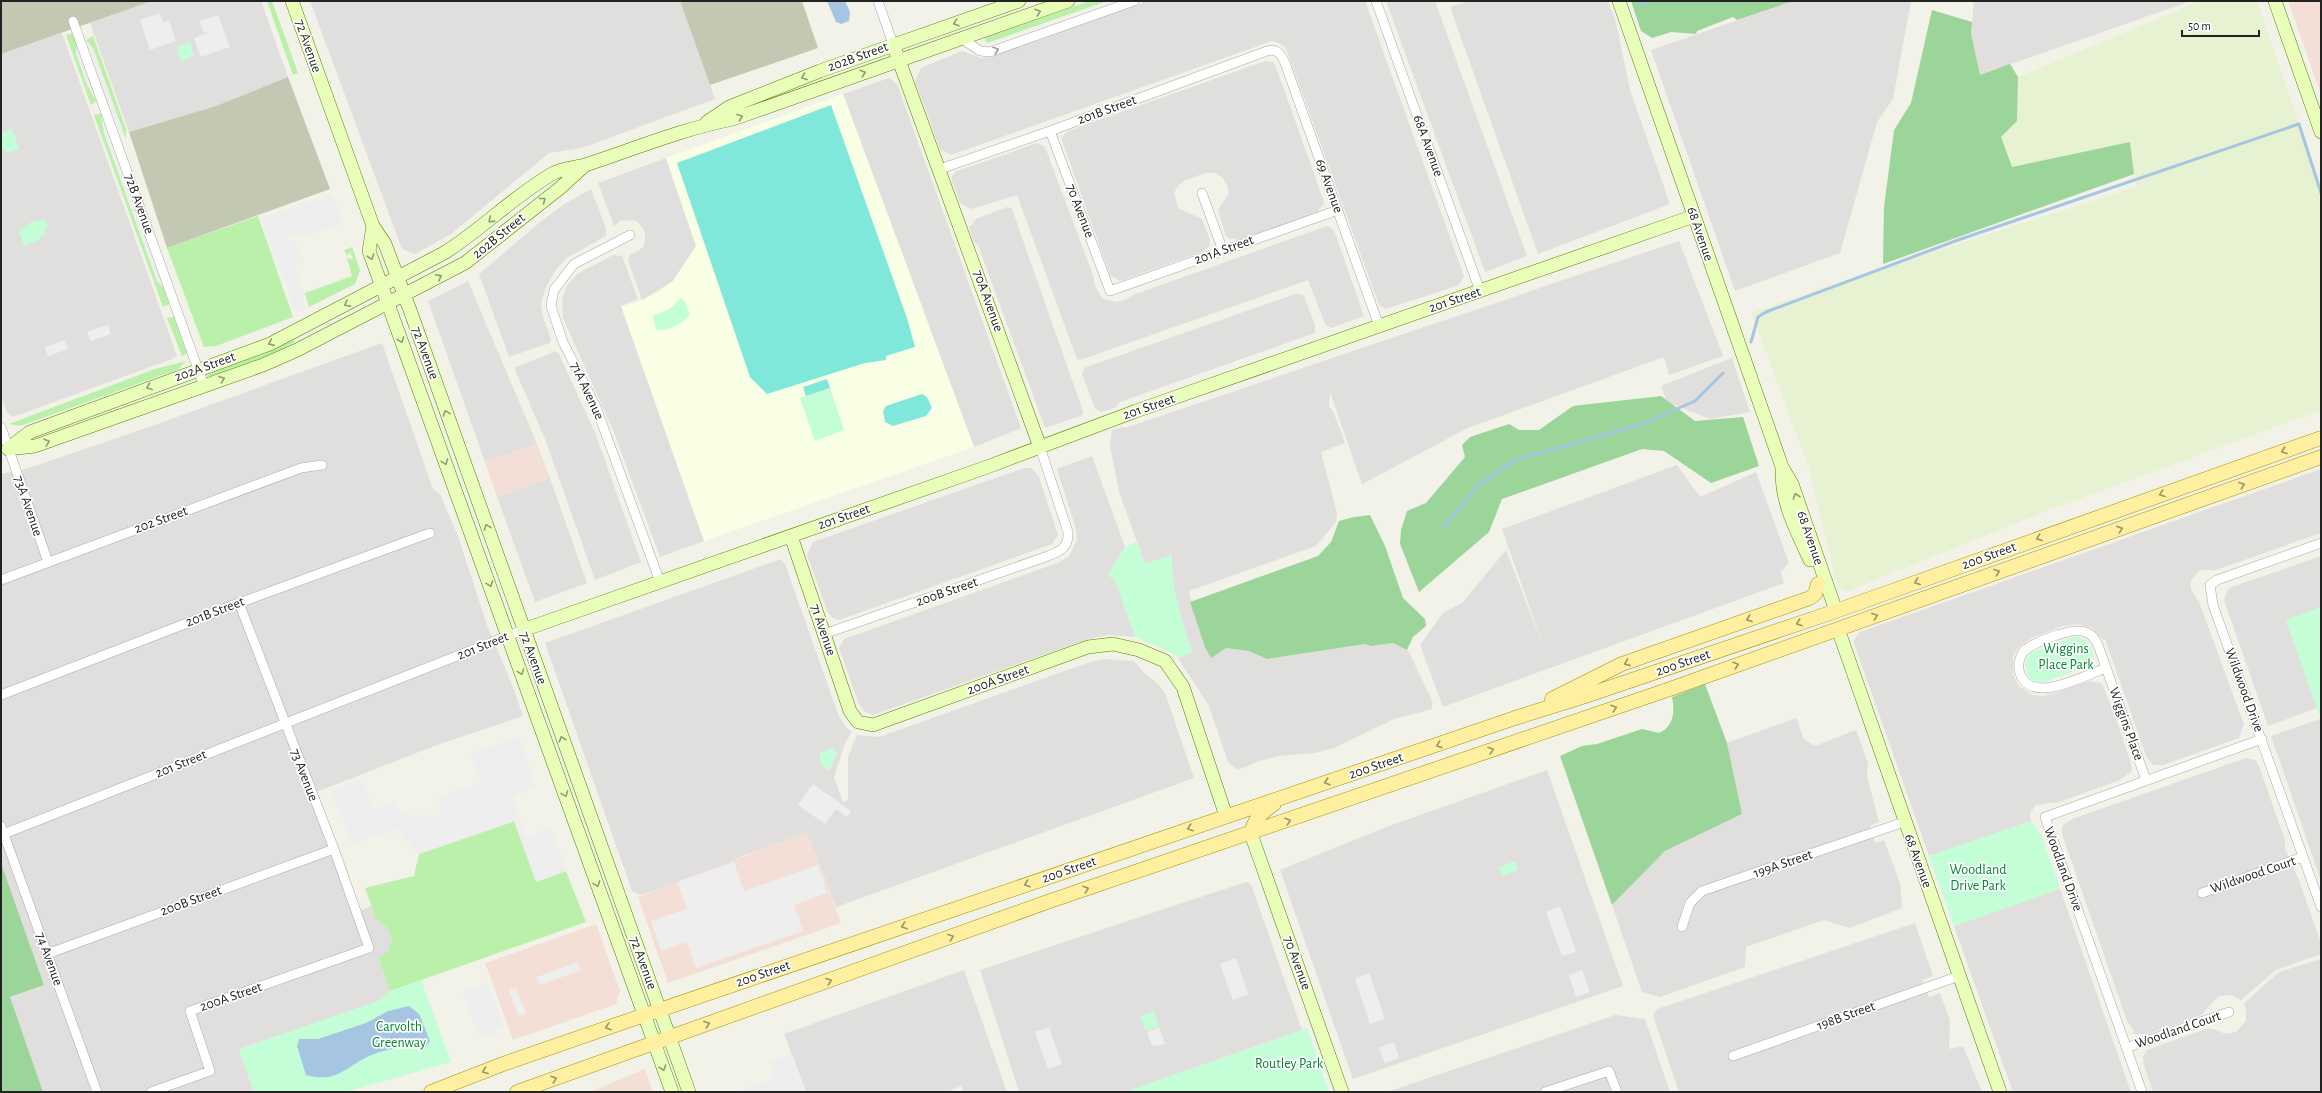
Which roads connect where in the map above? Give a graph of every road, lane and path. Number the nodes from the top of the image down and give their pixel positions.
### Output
1 (292, 1) edge
2 (878, 1) edge
3 (1019, 1) edge
4 (1068, 1) edge
5 (1134, 1) edge
6 (1376, 1) edge
7 (1619, 1) edge
8 (2275, 1) edge
9 (73, 21) dead end
10 (961, 38) junction
11 (893, 44) junction
12 (1274, 50) joint
13 (900, 60) junction
14 (2318, 112) edge
15 (702, 125) junction
16 (1050, 131) junction
17 (2321, 132) edge
18 (585, 165) junction
19 (940, 169) junction
20 (1202, 193) dead end
21 (1338, 210) junction
22 (1694, 216) junction
23 (372, 226) junction
24 (630, 235) dead end
25 (1222, 251) junction
26 (397, 278) junction
27 (381, 286) junction
28 (1110, 291) joint
29 (1480, 291) junction
30 (404, 295) junction
31 (388, 303) junction
32 (1379, 326) junction
33 (198, 369) junction
34 (204, 386) junction
35 (1, 427) edge
36 (2321, 438) edge
37 (1040, 447) junction
38 (5, 450) edge
39 (2321, 457) edge
40 (322, 465) dead end
41 (1782, 467) junction
42 (430, 533) dead end
43 (791, 536) junction
44 (2321, 543) edge
45 (1066, 544) joint
46 (48, 562) junction
47 (1, 580) edge
48 (660, 582) junction
49 (1818, 584) joint
50 (239, 603) junction
51 (1836, 611) junction
52 (1838, 629) junction
53 (523, 630) junction
54 (824, 634) junction
55 (508, 635) junction
56 (2106, 668) junction
57 (1, 695) edge
58 (1515, 718) junction
59 (858, 722) joint
60 (284, 723) junction
61 (2262, 739) junction
62 (2146, 780) junction
63 (1282, 797) junction
64 (1226, 816) junction
65 (1904, 822) junction
66 (2, 832) edge
67 (1251, 834) junction
68 (334, 849) junction
69 (2303, 858) junction
70 (2202, 893) dead end
71 (2321, 907) edge
72 (1682, 927) dead end
73 (369, 948) joint
74 (47, 954) junction
75 (1959, 976) junction
76 (660, 1010) junction
77 (2229, 1012) dead end
78 (645, 1015) junction
79 (670, 1038) junction
80 (655, 1043) junction
81 (2126, 1048) junction
82 (1734, 1056) dead end
83 (97, 1092) edge
84 (151, 1092) edge
85 (430, 1092) edge
86 (517, 1092) edge
87 (672, 1092) edge
88 (689, 1092) edge
89 (1342, 1092) edge
90 (1545, 1092) edge
91 (1617, 1092) edge
92 (2000, 1092) edge
93 (2142, 1092) edge

1 - 23 main road, 72 Avenue
2 - 11 street
3 -> 11 main road, 202B Street
10 -> 4 main road, 202B Street
10 -> 5 street
6 - 29 street, 68A Avenue
7 - 22 main road, 68 Avenue
8 - 14 main road
9 - 33 street, 72B Avenue
10 - 13 main road, 202B Street
11 - 13 main road
11 -> 15 main road, 202B Street
12 - 16 street, 201B Street
12 - 21 street, 69 Avenue
15 -> 13 main road, 202B Street
13 - 19 main road, 70A Avenue
14 - 17 main road
15 - 18 main road, 202B Street
16 - 19 street, 201B Street
16 - 28 street, 70 Avenue
18 -> 26 main road, 202B Street
30 -> 18 main road, 202B Street
19 - 37 main road, 70A Avenue
20 - 25 street
21 - 25 street, 201A Street
21 - 32 street, 69 Avenue
22 - 29 main road, 201 Street
22 - 41 main road, 68 Avenue
23 - 26 main road, 72 Avenue
23 -> 27 main road, 72 Avenue
24 - 48 street, 71A Avenue
25 - 28 street, 201A Street
26 - 27 main road, 202A Street
26 - 30 main road, 72 Avenue
27 - 31 main road, 72 Avenue
27 -> 33 main road, 202A Street
29 - 32 main road, 201 Street
30 - 31 main road, 202A Street
53 -> 30 main road, 72 Avenue
34 -> 31 main road, 202A Street
31 -> 55 main road, 72 Avenue
32 - 37 main road, 201 Street
33 - 34 street, 72B Avenue
33 -> 38 main road, 202A Street
38 -> 34 main road, 202A Street
35 - 38 street, 73A Avenue
36 -> 51 main road, 200 Street
37 - 43 main road, 201 Street
37 - 45 street, 70A Avenue
38 - 46 street, 73A Avenue
52 -> 39 main road, 200 Street
40 - 46 street, 202 Street
41 - 49 main road, 68 Avenue
51 -> 41 main road, 68 Avenue
42 - 50 street, 201B Street
43 - 48 main road, 201 Street
43 - 54 main road, 71 Avenue
44 - 61 street, Wildwood Drive
45 - 54 street, 200B Street
46 - 47 street, 202 Street
48 - 53 main road, 201 Street
49 -> 58 main road
50 - 57 street, 201B Street
50 - 60 street, 73 Avenue
51 -> 58 main road, 200 Street
52 - 65 main road, 68 Avenue
67 -> 52 main road, 200 Street
53 - 55 street, 201 Street
76 -> 53 main road, 72 Avenue
54 - 59 main road, 71 Avenue
55 - 60 street, 201 Street
55 -> 78 main road, 72 Avenue
56 - 56 street, Wiggins Place
56 - 62 street, Wiggins Place
58 -> 63 main road, 200 Street
59 - 64 main road, 200A Street
60 - 66 street, 201 Street
60 - 68 street, 73 Avenue
61 - 62 street, Woodland Drive
61 - 69 street, Wildwood Drive
62 - 81 street, Woodland Drive
63 - 64 main road, 200 Street
63 - 67 main road
64 -> 76 main road, 200 Street
65 - 72 street, 199A Street
65 - 75 main road, 68 Avenue
66 - 74 street, 74 Avenue
79 -> 67 main road, 200 Street
67 - 89 main road, 70 Avenue
68 - 73 street, 73 Avenue
68 - 74 street, 200B Street
69 - 70 street, Wildwood Court
69 - 71 street, Wildwood Drive
73 - 84 street, 200A Street
74 - 83 street, 74 Avenue
75 - 82 street, 198B Street
75 - 92 main road, 68 Avenue
76 - 78 main road, 200 Street
76 - 79 main road, 72 Avenue
77 - 81 street, Woodland Court
78 - 80 main road, 72 Avenue
78 -> 85 main road, 200 Street
79 - 80 main road, 200 Street
79 - 88 main road, 72 Avenue
86 -> 80 main road, 200 Street
80 -> 87 main road, 72 Avenue
81 - 93 street, Woodland Drive
90 - 91 street

